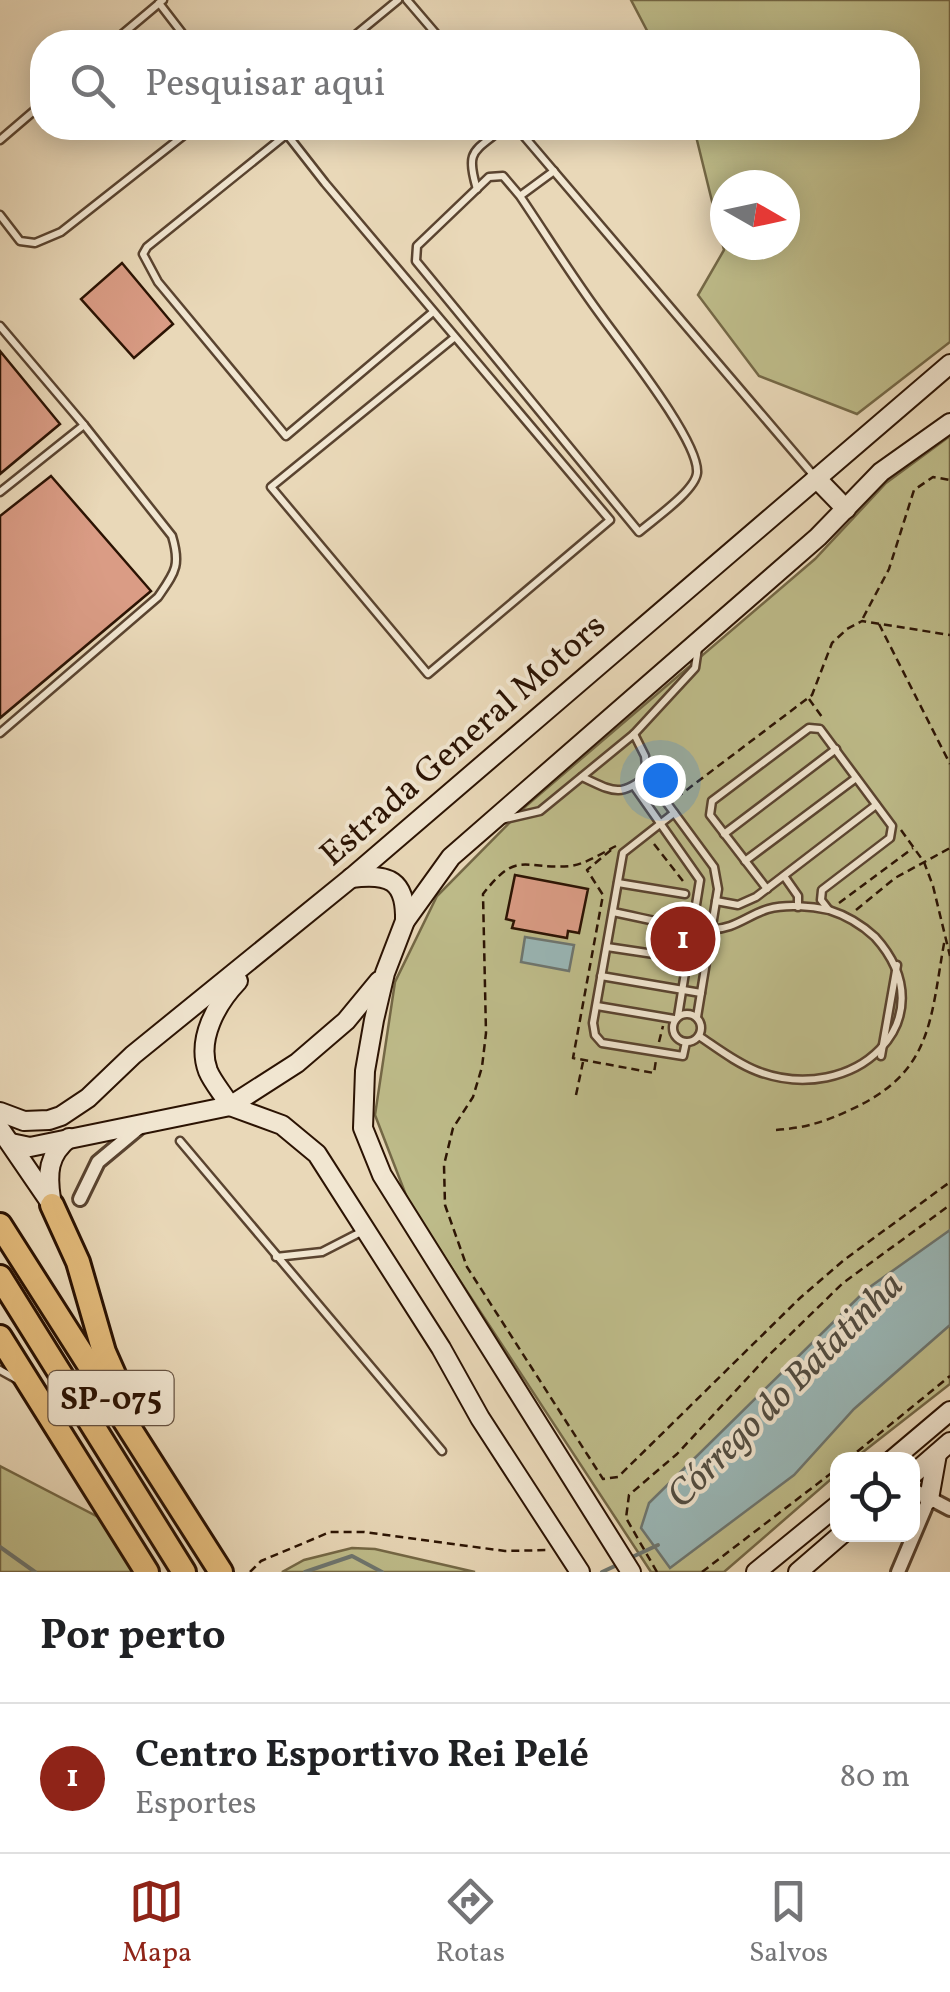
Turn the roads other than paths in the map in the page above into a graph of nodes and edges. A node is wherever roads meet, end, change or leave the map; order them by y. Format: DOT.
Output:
graph roads {
  1 [pos="398,0"];
  2 [pos="406,0"];
  3 [pos="161,2"];
  4 [pos="127,30"];
  5 [pos="181,30"];
  6 [pos="362,30"];
  7 [pos="433,30"];
  8 [pos="30,114"];
  9 [pos="0,140"];
  10 [pos="179,140"];
  11 [pos="274,140"];
  12 [pos="292,140"];
  13 [pos="489,140"];
  14 [pos="528,140"];
  15 [pos="554,171"];
  16 [pos="478,189"];
  17 [pos="520,196"];
  18 [pos="0,215"];
  19 [pos="434,312"];
  20 [pos="0,326"];
  21 [pos="455,338"];
  22 [pos="950,364"];
  23 [pos="950,423"];
  24 [pos="84,424"];
  25 [pos="816,478"];
  26 [pos="0,492"];
  27 [pos="846,509"];
  28 [pos="697,640"];
  29 [pos="0,733"];
  30 [pos="634,734"];
  31 [pos="836,749"];
  32 [pos="647,776"];
  33 [pos="582,778"];
  34 [pos="856,778"];
  35 [pos="634,786"];
  36 [pos="876,805"];
  37 [pos="674,813"];
  38 [pos="494,820"];
  39 [pos="660,824"];
  40 [pos="724,834"];
  41 [pos="745,861"];
  42 [pos="784,876"];
  43 [pos="351,878"];
  44 [pos="618,883"];
  45 [pos="767,889"];
  46 [pos="686,894"];
  47 [pos="716,901"];
  48 [pos="798,906"];
  49 [pos="828,910"];
  50 [pos="613,912"];
  51 [pos="405,921"];
  52 [pos="693,926"];
  53 [pos="712,929"];
  54 [pos="283,933"];
  55 [pos="606,946"];
  56 [pos="674,958"];
  57 [pos="897,962"];
  58 [pos="385,973"];
  59 [pos="602,976"];
  60 [pos="682,989"];
  61 [pos="701,992"];
  62 [pos="596,1006"];
  63 [pos="697,1017"];
  64 [pos="676,1018"];
  65 [pos="698,1036"];
  66 [pos="686,1042"];
  67 [pos="880,1057"];
  68 [pos="230,1106"];
  69 [pos="0,1112"];
  70 [pos="140,1127"];
  71 [pos="5,1136"];
  72 [pos="71,1136"];
  73 [pos="180,1141"];
  74 [pos="80,1199"];
  75 [pos="52,1205"];
  76 [pos="0,1225"];
  77 [pos="366,1228"];
  78 [pos="276,1257"];
  79 [pos="0,1277"];
  80 [pos="0,1337"];
  81 [pos="0,1370"];
  82 [pos="31,1386"];
  83 [pos="950,1411"];
  84 [pos="944,1448"];
  85 [pos="442,1451"];
  86 [pos="901,1452"];
  87 [pos="920,1468"];
  88 [pos="920,1494"];
  89 [pos="175,1496"];
  90 [pos="930,1500"];
  91 [pos="950,1509"];
  92 [pos="830,1512"];
  93 [pos="833,1542"];
  94 [pos="147,1572"];
  95 [pos="184,1572"];
  96 [pos="221,1572"];
  97 [pos="580,1572"];
  98 [pos="631,1572"];
  99 [pos="756,1572"];
  100 [pos="798,1572"];
  101 [pos="898,1572"];
  1 -- 6 [label="lane"];
  2 -- 7 [label="lane"];
  3 -- 4 [label="lane"];
  3 -- 5 [label="lane"];
  8 -- 9 [label="lane"];
  10 -- 18 [label="lane"];
  11 -- 19 [label="lane"];
  12 -- 19 [label="lane"];
  13 -- 16 [label="lane"];
  14 -- 15 [label="lane"];
  15 -- 17 [label="lane"];
  15 -- 25 [label="lane"];
  16 -- 17 [label="lane"];
  16 -- 17 [label="lane"];
  19 -- 21 [label="lane"];
  20 -- 24 [label="lane"];
  21 -- 21 [label="lane"];
  22 -- 25 [label="main road, Estrada General Motors"];
  23 -- 27 [label="main road"];
  24 -- 26 [label="lane"];
  24 -- 29 [label="lane"];
  25 -- 27 [label="main road"];
  25 -- 43 [label="main road, Estrada General Motors"];
  27 -- 28 [label="main road"];
  28 -- 30 [label="lane"];
  28 -- 38 [label="main road"];
  30 -- 32 [label="lane"];
  30 -- 33 [label="lane"];
  31 -- 34 [label="lane"];
  31 -- 40 [label="lane"];
  31 -- 40 [label="lane"];
  32 -- 35 [label="lane"];
  32 -- 37 [label="lane"];
  33 -- 35 [label="lane"];
  33 -- 38 [label="lane"];
  34 -- 36 [label="lane"];
  34 -- 41 [label="lane"];
  35 -- 39 [label="lane"];
  36 -- 42 [label="lane"];
  36 -- 49 [label="lane"];
  37 -- 39 [label="lane"];
  37 -- 47 [label="lane"];
  38 -- 51 [label="main road"];
  39 -- 44 [label="lane"];
  39 -- 52 [label="lane"];
  40 -- 41 [label="lane"];
  41 -- 45 [label="lane"];
  42 -- 45 [label="lane"];
  42 -- 48 [label="lane"];
  43 -- 51 [label="main road"];
  43 -- 54 [label="main road, Estrada General Motors"];
  44 -- 46 [label="lane"];
  44 -- 50 [label="lane"];
  45 -- 47 [label="lane"];
  47 -- 53 [label="lane"];
  48 -- 49 [label="lane"];
  48 -- 53 [label="lane"];
  49 -- 57 [label="lane"];
  50 -- 52 [label="lane"];
  50 -- 55 [label="lane"];
  51 -- 58 [label="main road"];
  52 -- 53 [label="lane"];
  52 -- 60 [label="lane"];
  53 -- 61 [label="lane"];
  54 -- 68 [label="main road"];
  54 -- 69 [label="main road, Estrada General Motors"];
  55 -- 56 [label="lane"];
  55 -- 59 [label="lane"];
  57 -- 67 [label="lane"];
  57 -- 67 [label="lane"];
  58 -- 68 [label="main road"];
  58 -- 98 [label="main road"];
  59 -- 60 [label="lane"];
  59 -- 62 [label="lane"];
  60 -- 61 [label="lane"];
  60 -- 64 [label="lane"];
  61 -- 63 [label="lane"];
  62 -- 64 [label="lane"];
  62 -- 66 [label="lane"];
  63 -- 64 [label="lane"];
  63 -- 65 [label="lane"];
  64 -- 66 [label="lane"];
  65 -- 66 [label="lane"];
  65 -- 67 [label="lane"];
  68 -- 70 [label="main road"];
  68 -- 77 [label="main road"];
  70 -- 72 [label="main road"];
  70 -- 74 [label="street"];
  71 -- 72 [label="main road"];
  71 -- 75 [label="main road"];
  72 -- 75 [label="main road"];
  73 -- 78 [label="lane"];
  75 -- 89 [label="highway"];
  76 -- 89 [label="highway, SP-075"];
  77 -- 78 [label="lane"];
  77 -- 97 [label="main road"];
  78 -- 85 [label="lane"];
  79 -- 95 [label="highway, SP-075"];
  80 -- 82 [label="highway"];
  81 -- 82 [label="lane"];
  82 -- 94 [label="highway"];
  83 -- 86 [label="main road"];
  84 -- 87 [label="main road"];
  84 -- 90 [label="main road"];
  88 -- 90 [label="street"];
  89 -- 96 [label="highway, SP-075"];
  90 -- 91 [label="street"];
  90 -- 101 [label="street"];
  92 -- 99 [label="main road"];
  93 -- 100 [label="main road"];
}
